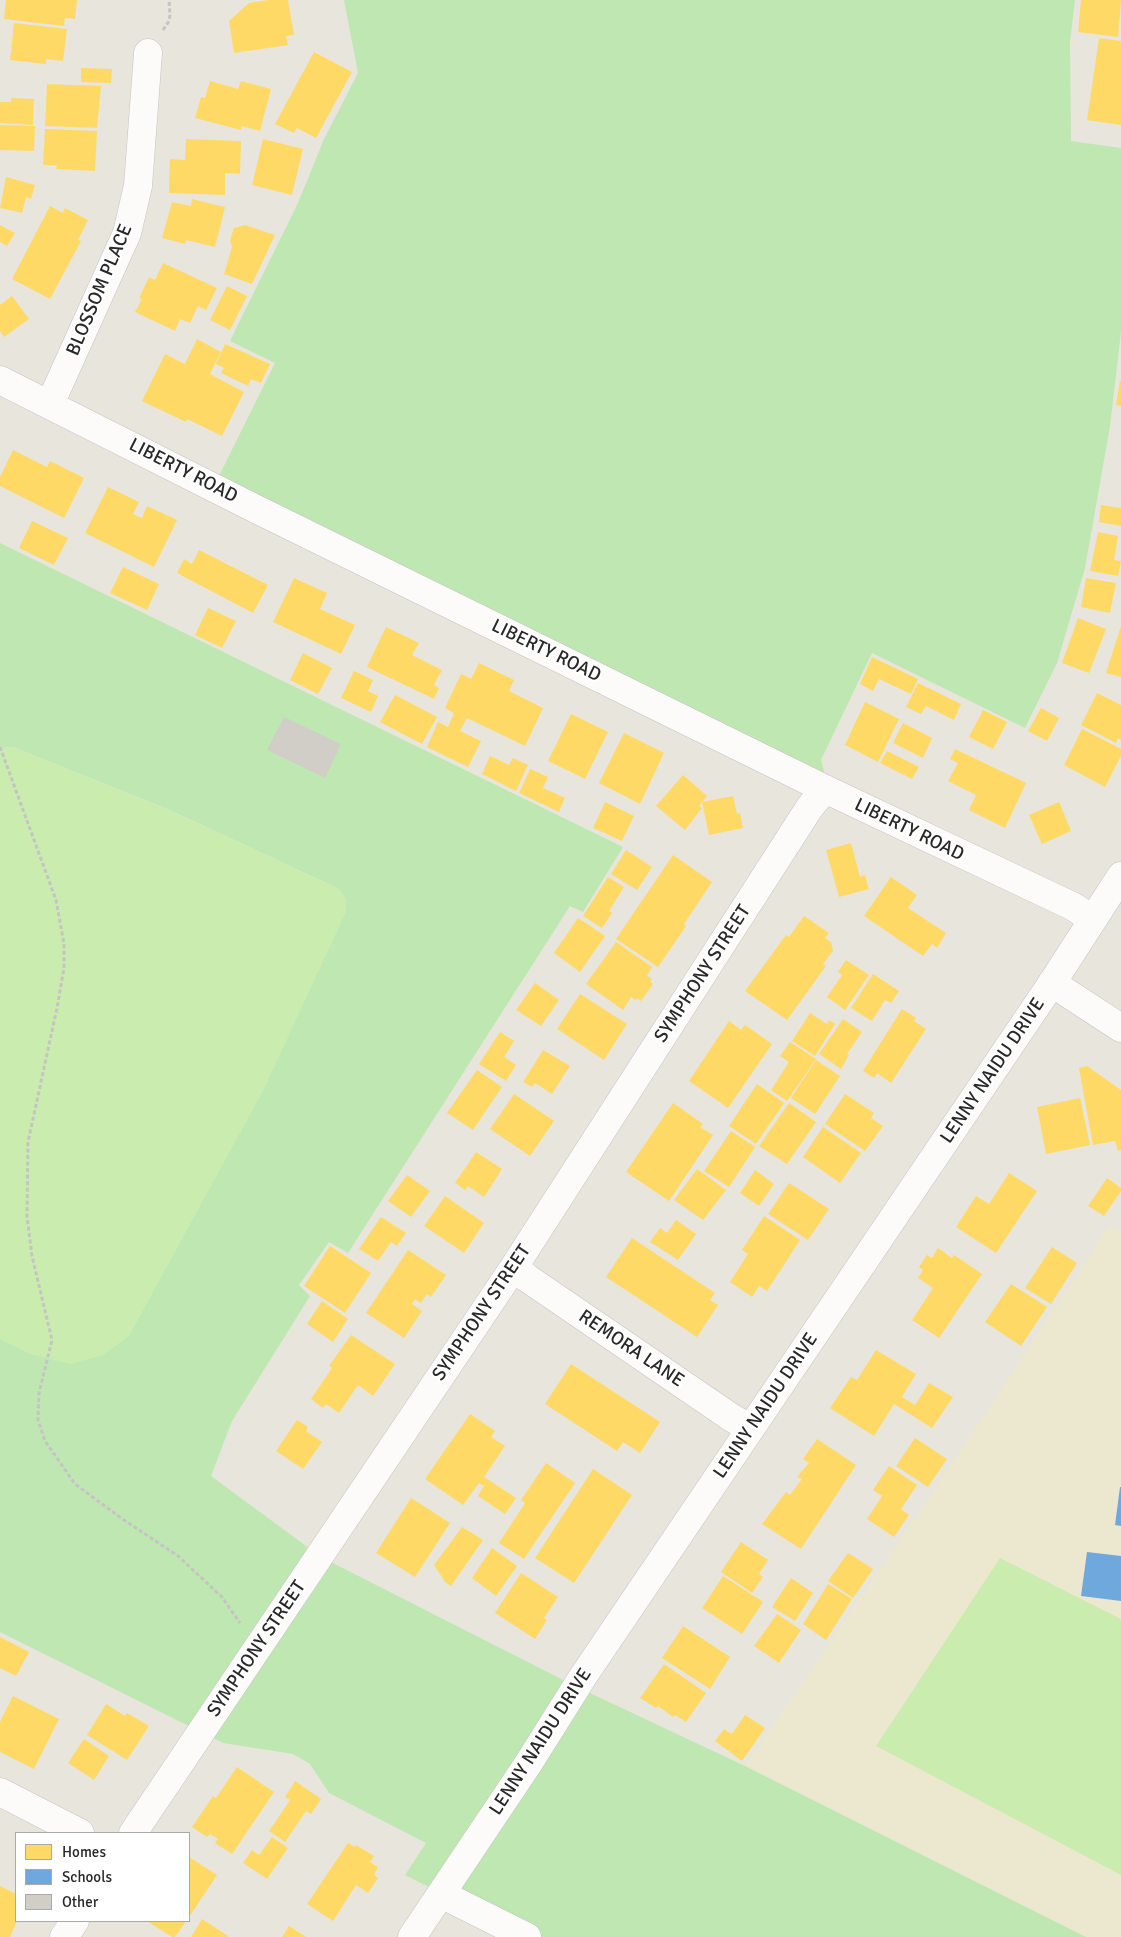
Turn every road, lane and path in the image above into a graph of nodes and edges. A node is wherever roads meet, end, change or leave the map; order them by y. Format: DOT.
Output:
graph roads {
  1 [pos="148,53"];
  2 [pos="0,380"];
  3 [pos="50,404"];
  4 [pos="0,747"];
  5 [pos="825,789"];
  6 [pos="1121,876"];
  7 [pos="1093,919"];
  8 [pos="1052,983"];
  9 [pos="1121,1028"];
  10 [pos="514,1267"];
  11 [pos="750,1428"];
  12 [pos="258,1648"];
  13 [pos="0,1792"];
  14 [pos="78,1832"];
  15 [pos="134,1832"];
  16 [pos="441,1894"];
  17 [pos="74,1922"];
  18 [pos="64,1937"];
  19 [pos="412,1937"];
  20 [pos="527,1937"];
  1 -- 3 [label="street, BLOSSOM PLACE"];
  2 -- 3 [label="street, LIBERTY ROAD"];
  3 -- 5 [label="street, LIBERTY ROAD"];
  4 -- 12 [label="path"];
  5 -- 7 [label="street, LIBERTY ROAD"];
  5 -- 10 [label="street, SYMPHONY STREET"];
  6 -- 7 [label="street, LENNY NAIDU DRIVE"];
  7 -- 8 [label="street, LENNY NAIDU DRIVE"];
  8 -- 9 [label="street"];
  8 -- 11 [label="street, LENNY NAIDU DRIVE"];
  10 -- 11 [label="street, REMORA LANE"];
  10 -- 12 [label="street, SYMPHONY STREET"];
  11 -- 16 [label="street, LENNY NAIDU DRIVE"];
  12 -- 15 [label="street, SYMPHONY STREET"];
  13 -- 14 [label="street"];
  16 -- 19 [label="street, LENNY NAIDU DRIVE"];
  16 -- 20 [label="street"];
  17 -- 18 [label="street"];
}
